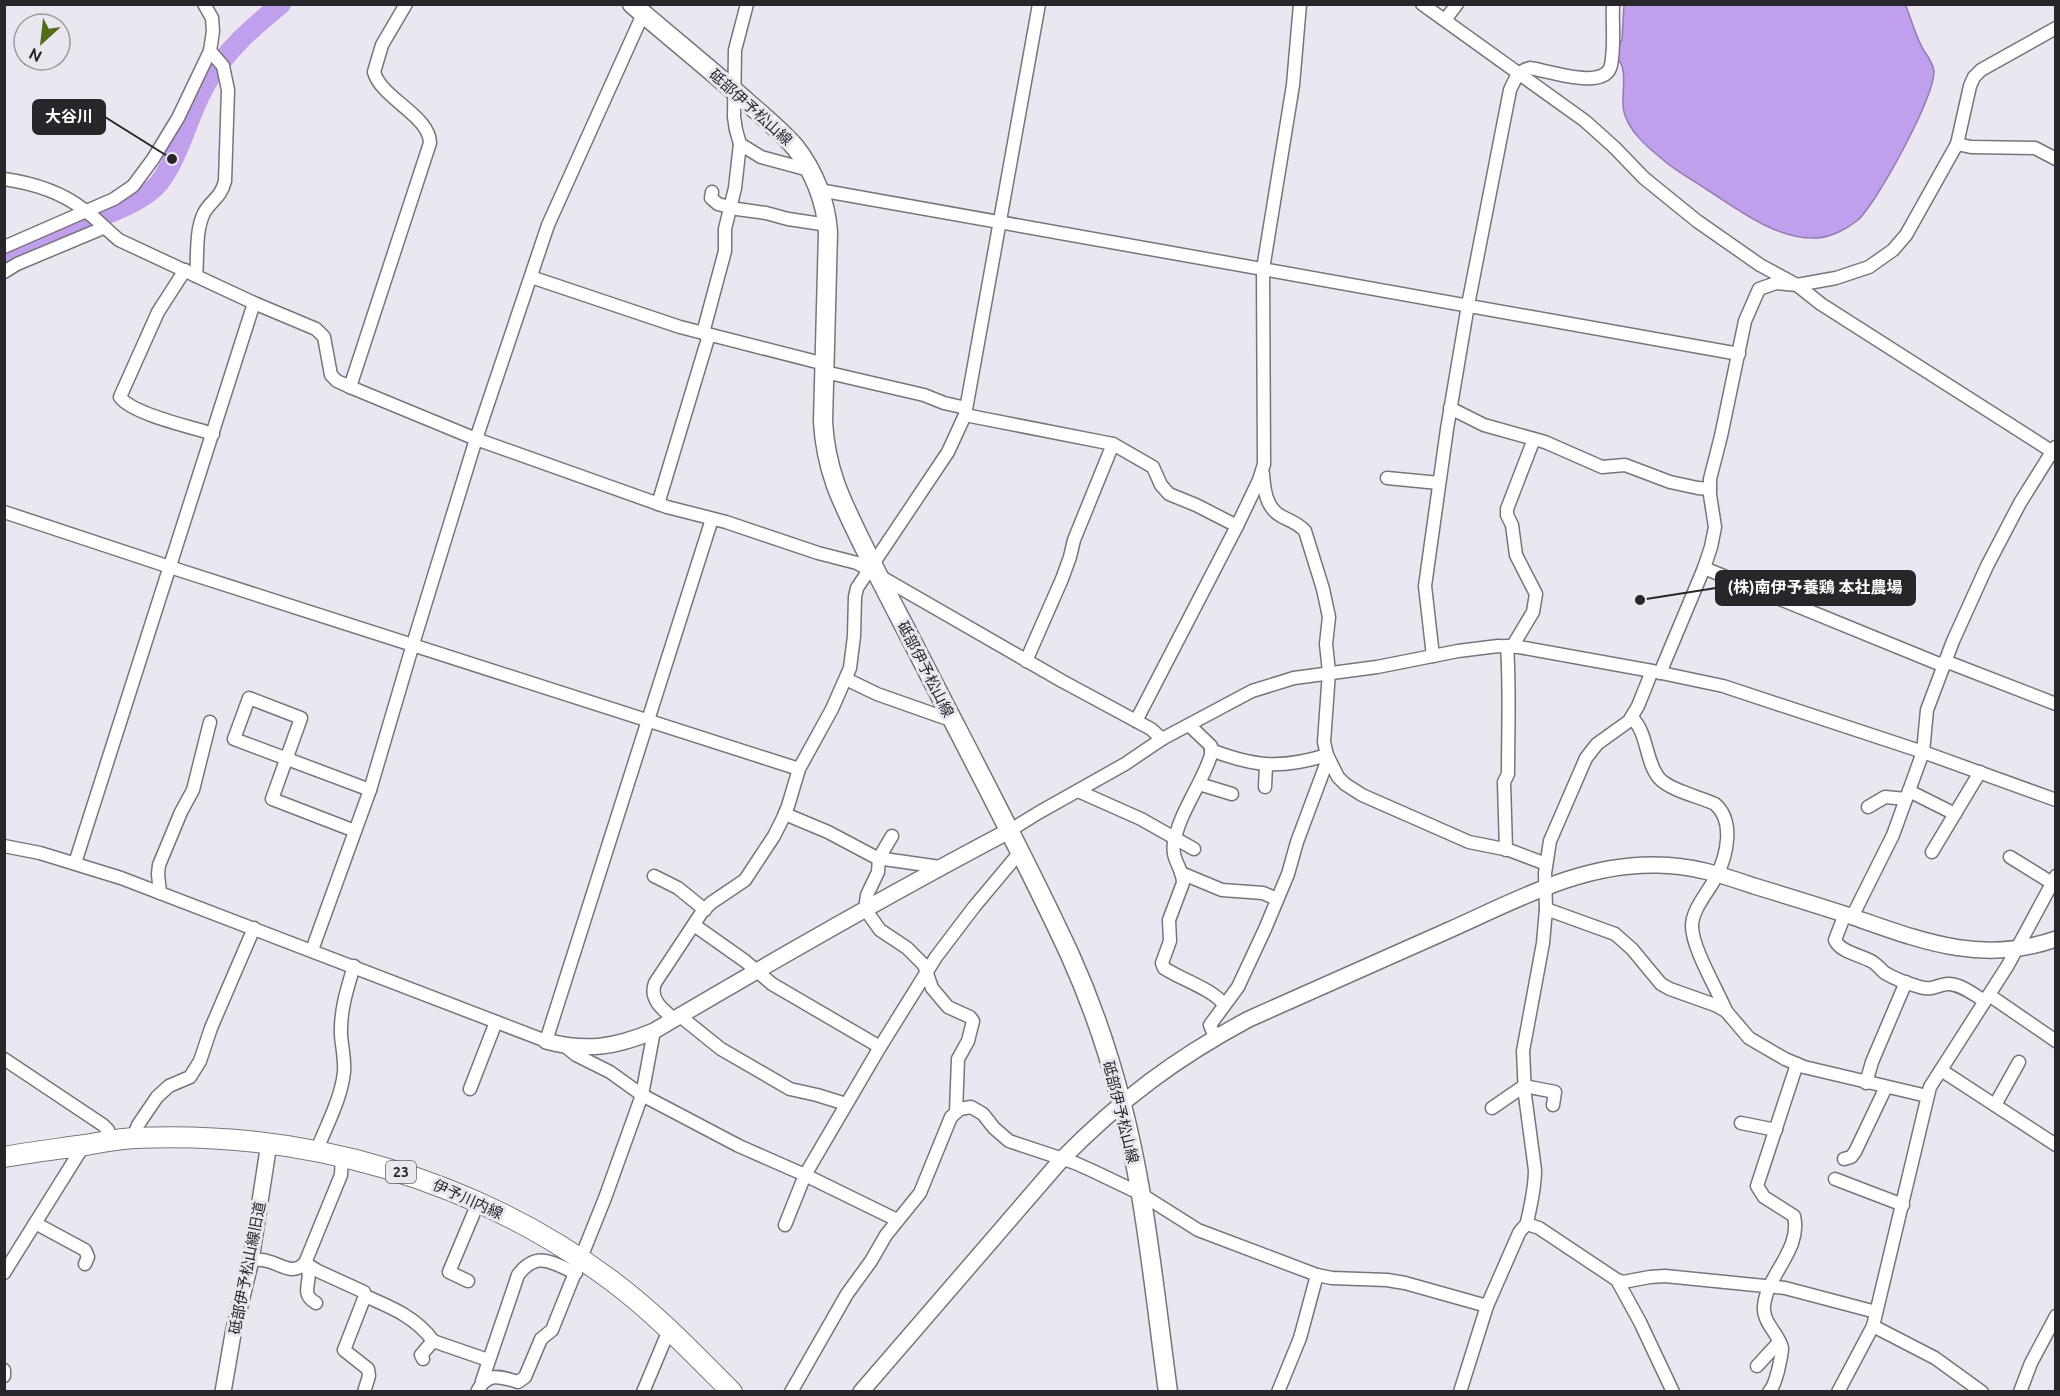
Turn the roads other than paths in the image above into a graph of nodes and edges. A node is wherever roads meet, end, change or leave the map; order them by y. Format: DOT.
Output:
graph roads {
  1 [pos="204,4"];
  2 [pos="405,4"];
  3 [pos="747,4"];
  4 [pos="1039,4"];
  5 [pos="1300,4"];
  6 [pos="1422,4"];
  7 [pos="1457,4"];
  8 [pos="1613,4"];
  9 [pos="637,9"];
  10 [pos="1445,21"];
  11 [pos="2055,28"];
  12 [pos="216,58"];
  13 [pos="1518,75"];
  14 [pos="735,91"];
  15 [pos="740,144"];
  16 [pos="1957,144"];
  17 [pos="2055,159"];
  18 [pos="809,170"];
  19 [pos="4,179"];
  20 [pos="819,190"];
  21 [pos="712,192"];
  22 [pos="731,206"];
  23 [pos="86,210"];
  24 [pos="1000,221"];
  25 [pos="828,225"];
  26 [pos="103,228"];
  27 [pos="4,247"];
  28 [pos="1263,269"];
  29 [pos="4,272"];
  30 [pos="191,273"];
  31 [pos="531,278"];
  32 [pos="1797,285"];
  33 [pos="254,303"];
  34 [pos="1468,305"];
  35 [pos="706,334"];
  36 [pos="1739,354"];
  37 [pos="825,368"];
  38 [pos="350,387"];
  39 [pos="1450,408"];
  40 [pos="965,412"];
  41 [pos="213,434"];
  42 [pos="476,438"];
  43 [pos="1533,439"];
  44 [pos="1113,444"];
  45 [pos="2054,450"];
  46 [pos="1262,471"];
  47 [pos="1387,478"];
  48 [pos="1439,483"];
  49 [pos="1710,489"];
  50 [pos="658,504"];
  51 [pos="4,512"];
  52 [pos="712,519"];
  53 [pos="1237,526"];
  54 [pos="171,568"];
  55 [pos="1704,568"];
  56 [pos="873,571"];
  57 [pos="412,644"];
  58 [pos="1509,647"];
  59 [pos="1433,656"];
  60 [pos="1026,661"];
  61 [pos="1945,664"];
  62 [pos="1329,672"];
  63 [pos="1656,672"];
  64 [pos="846,679"];
  65 [pos="2055,704"];
  66 [pos="950,716"];
  67 [pos="1632,718"];
  68 [pos="1136,721"];
  69 [pos="210,722"];
  70 [pos="649,722"];
  71 [pos="1189,725"];
  72 [pos="1162,739"];
  73 [pos="1211,750"];
  74 [pos="1923,752"];
  75 [pos="1328,757"];
  76 [pos="287,759"];
  77 [pos="1266,765"];
  78 [pos="799,769"];
  79 [pos="1980,772"];
  80 [pos="1199,784"];
  81 [pos="1265,787"];
  82 [pos="370,790"];
  83 [pos="1077,791"];
  84 [pos="1232,794"];
  85 [pos="1908,795"];
  86 [pos="2055,800"];
  87 [pos="1868,807"];
  88 [pos="785,814"];
  89 [pos="1955,814"];
  90 [pos="355,831"];
  91 [pos="1010,831"];
  92 [pos="892,836"];
  93 [pos="1175,837"];
  94 [pos="4,846"];
  95 [pos="1194,849"];
  96 [pos="1506,850"];
  97 [pos="1020,852"];
  98 [pos="1932,852"];
  99 [pos="2010,857"];
  100 [pos="879,858"];
  101 [pos="75,863"];
  102 [pos="1546,864"];
  103 [pos="939,867"];
  104 [pos="1181,873"];
  105 [pos="1718,874"];
  106 [pos="654,876"];
  107 [pos="2054,880"];
  108 [pos="1545,887"];
  109 [pos="160,893"];
  110 [pos="1277,899"];
  111 [pos="705,909"];
  112 [pos="865,909"];
  113 [pos="1546,909"];
  114 [pos="1849,915"];
  115 [pos="694,925"];
  116 [pos="254,928"];
  117 [pos="2055,939"];
  118 [pos="2017,949"];
  119 [pos="312,950"];
  120 [pos="354,966"];
  121 [pos="757,971"];
  122 [pos="928,971"];
  123 [pos="1906,982"];
  124 [pos="1987,998"];
  125 [pos="1224,1005"];
  126 [pos="1726,1011"];
  127 [pos="677,1018"];
  128 [pos="496,1022"];
  129 [pos="654,1031"];
  130 [pos="1215,1037"];
  131 [pos="546,1041"];
  132 [pos="2055,1041"];
  133 [pos="565,1046"];
  134 [pos="880,1047"];
  135 [pos="4,1059"];
  136 [pos="2019,1062"];
  137 [pos="1797,1064"];
  138 [pos="1941,1070"];
  139 [pos="1866,1083"];
  140 [pos="1524,1086"];
  141 [pos="1886,1088"];
  142 [pos="470,1089"];
  143 [pos="642,1095"];
  144 [pos="1927,1096"];
  145 [pos="846,1104"];
  146 [pos="1121,1104"];
  147 [pos="1553,1105"];
  148 [pos="1995,1105"];
  149 [pos="1492,1108"];
  150 [pos="956,1112"];
  151 [pos="1741,1123"];
  152 [pos="1776,1130"];
  153 [pos="133,1138"];
  154 [pos="111,1141"];
  155 [pos="269,1143"];
  156 [pos="2055,1144"];
  157 [pos="84,1145"];
  158 [pos="316,1152"];
  159 [pos="4,1156"];
  160 [pos="342,1156"];
  161 [pos="1062,1159"];
  162 [pos="1844,1159"];
  163 [pos="805,1175"];
  164 [pos="1835,1179"];
  165 [pos="1141,1194"];
  166 [pos="478,1203"];
  167 [pos="1903,1205"];
  168 [pos="897,1220"];
  169 [pos="35,1223"];
  170 [pos="1527,1224"];
  171 [pos="785,1225"];
  172 [pos="9,1255"];
  173 [pos="251,1260"];
  174 [pos="305,1263"];
  175 [pos="85,1264"];
  176 [pos="579,1267"];
  177 [pos="4,1273"];
  178 [pos="1317,1275"];
  179 [pos="1617,1280"];
  180 [pos="468,1281"];
  181 [pos="1770,1286"];
  182 [pos="365,1296"];
  183 [pos="316,1303"];
  184 [pos="1487,1306"];
  185 [pos="1876,1312"];
  186 [pos="2055,1316"];
  187 [pos="1873,1326"];
  188 [pos="669,1329"];
  189 [pos="434,1341"];
  190 [pos="1779,1342"];
  191 [pos="423,1359"];
  192 [pos="488,1360"];
  193 [pos="1757,1366"];
  194 [pos="4,1370"];
  195 [pos="4,1376"];
  196 [pos="479,1386"];
  197 [pos="367,1390"];
  198 [pos="223,1392"];
  199 [pos="643,1392"];
  200 [pos="732,1392"];
  201 [pos="791,1392"];
  202 [pos="861,1392"];
  203 [pos="1168,1392"];
  204 [pos="1278,1392"];
  205 [pos="1460,1392"];
  206 [pos="1673,1392"];
  207 [pos="1769,1392"];
  208 [pos="1838,1392"];
  209 [pos="1982,1392"];
  210 [pos="2019,1392"];
  1 -- 12 [label="street"];
  2 -- 38 [label="street"];
  3 -- 14 [label="street"];
  4 -- 24 [label="street"];
  5 -- 28 [label="street"];
  6 -- 10 [label="street"];
  7 -- 10 [label="street"];
  8 -- 13 [label="street"];
  9 -- 14 [label="main road, 砥部伊予松山線"];
  9 -- 31 [label="street"];
  10 -- 13 [label="street"];
  11 -- 16 [label="street"];
  12 -- 23 [label="street"];
  12 -- 30 [label="street"];
  13 -- 32 [label="street"];
  13 -- 34 [label="street"];
  14 -- 15 [label="street"];
  14 -- 18 [label="main road, 砥部伊予松山線"];
  15 -- 18 [label="street"];
  15 -- 22 [label="street"];
  16 -- 17 [label="street"];
  16 -- 32 [label="street"];
  18 -- 20 [label="main road, 砥部伊予松山線"];
  19 -- 23 [label="street"];
  20 -- 24 [label="street"];
  20 -- 25 [label="main road, 砥部伊予松山線"];
  21 -- 22 [label="street"];
  22 -- 25 [label="street"];
  22 -- 35 [label="street"];
  23 -- 26 [label="street"];
  23 -- 27 [label="street"];
  24 -- 28 [label="street"];
  24 -- 40 [label="street"];
  25 -- 37 [label="main road, 砥部伊予松山線"];
  26 -- 29 [label="street"];
  26 -- 30 [label="street"];
  28 -- 34 [label="street"];
  28 -- 46 [label="street"];
  30 -- 33 [label="street"];
  30 -- 41 [label="street"];
  31 -- 35 [label="street"];
  31 -- 42 [label="street"];
  32 -- 36 [label="street"];
  32 -- 45 [label="street"];
  33 -- 38 [label="street"];
  33 -- 41 [label="street"];
  34 -- 36 [label="street"];
  34 -- 39 [label="street"];
  35 -- 37 [label="street"];
  35 -- 50 [label="street"];
  36 -- 49 [label="street"];
  37 -- 40 [label="street"];
  37 -- 56 [label="main road, 砥部伊予松山線"];
  38 -- 42 [label="street"];
  39 -- 43 [label="street"];
  39 -- 48 [label="street"];
  40 -- 44 [label="street"];
  40 -- 56 [label="street"];
  41 -- 54 [label="street"];
  42 -- 50 [label="street"];
  42 -- 57 [label="street"];
  43 -- 49 [label="street"];
  43 -- 58 [label="street"];
  44 -- 53 [label="street"];
  44 -- 60 [label="street"];
  45 -- 61 [label="street"];
  46 -- 53 [label="street"];
  46 -- 62 [label="street"];
  47 -- 48 [label="street"];
  48 -- 59 [label="street"];
  49 -- 55 [label="street"];
  50 -- 52 [label="street"];
  51 -- 54 [label="street"];
  52 -- 56 [label="street"];
  52 -- 70 [label="street"];
  53 -- 68 [label="street"];
  54 -- 57 [label="street"];
  54 -- 101 [label="street"];
  55 -- 61 [label="street"];
  55 -- 63 [label="street"];
  56 -- 60 [label="street"];
  56 -- 64 [label="street"];
  56 -- 66 [label="main road, 砥部伊予松山線"];
  57 -- 70 [label="street"];
  57 -- 82 [label="street"];
  58 -- 59 [label="street"];
  58 -- 63 [label="street"];
  58 -- 96 [label="street"];
  59 -- 62 [label="street"];
  60 -- 68 [label="street"];
  61 -- 65 [label="street"];
  61 -- 74 [label="street"];
  62 -- 71 [label="street"];
  62 -- 75 [label="street"];
  63 -- 67 [label="street"];
  63 -- 74 [label="street"];
  64 -- 66 [label="street"];
  64 -- 78 [label="street"];
  66 -- 91 [label="main road, 砥部伊予松山線"];
  67 -- 102 [label="street"];
  67 -- 105 [label="street"];
  68 -- 72 [label="street"];
  69 -- 109 [label="street"];
  70 -- 78 [label="street"];
  70 -- 131 [label="street"];
  71 -- 72 [label="street"];
  71 -- 73 [label="street"];
  72 -- 83 [label="street"];
  73 -- 77 [label="street"];
  73 -- 80 [label="street"];
  74 -- 79 [label="street"];
  74 -- 85 [label="street"];
  75 -- 77 [label="street"];
  75 -- 96 [label="street"];
  75 -- 110 [label="street"];
  76 -- 76 [label="street"];
  76 -- 82 [label="street"];
  76 -- 90 [label="street"];
  77 -- 81 [label="street"];
  78 -- 88 [label="street"];
  79 -- 86 [label="street"];
  79 -- 89 [label="street"];
  80 -- 84 [label="street"];
  80 -- 93 [label="street"];
  82 -- 90 [label="street"];
  83 -- 91 [label="street"];
  83 -- 93 [label="street"];
  85 -- 87 [label="street"];
  85 -- 89 [label="street"];
  85 -- 114 [label="street"];
  88 -- 100 [label="street"];
  88 -- 111 [label="street"];
  89 -- 98 [label="street"];
  90 -- 119 [label="street"];
  91 -- 97 [label="main road, 砥部伊予松山線"];
  91 -- 103 [label="street"];
  92 -- 100 [label="street"];
  93 -- 95 [label="street"];
  93 -- 104 [label="street"];
  94 -- 101 [label="street"];
  96 -- 102 [label="street"];
  97 -- 122 [label="street"];
  97 -- 146 [label="main road, 砥部伊予松山線"];
  99 -- 107 [label="street"];
  100 -- 103 [label="street"];
  100 -- 112 [label="street"];
  101 -- 109 [label="street"];
  102 -- 108 [label="street"];
  103 -- 112 [label="street"];
  104 -- 110 [label="street"];
  104 -- 125 [label="street"];
  105 -- 108 [label="street"];
  105 -- 114 [label="street"];
  105 -- 126 [label="street"];
  106 -- 111 [label="street"];
  107 -- 118 [label="street"];
  108 -- 113 [label="street"];
  108 -- 130 [label="street"];
  109 -- 116 [label="street"];
  110 -- 125 [label="street"];
  111 -- 115 [label="street"];
  112 -- 121 [label="street"];
  112 -- 122 [label="street"];
  113 -- 126 [label="street"];
  113 -- 140 [label="street"];
  114 -- 118 [label="street"];
  114 -- 123 [label="street"];
  115 -- 121 [label="street"];
  115 -- 127 [label="street"];
  116 -- 119 [label="street"];
  116 -- 153 [label="street"];
  117 -- 118 [label="street"];
  118 -- 124 [label="street"];
  119 -- 120 [label="street"];
  120 -- 128 [label="street"];
  120 -- 158 [label="street"];
  121 -- 127 [label="street"];
  121 -- 134 [label="street"];
  122 -- 134 [label="street"];
  122 -- 150 [label="street"];
  123 -- 124 [label="street"];
  123 -- 139 [label="street"];
  124 -- 132 [label="street"];
  124 -- 138 [label="street"];
  125 -- 130 [label="street"];
  126 -- 137 [label="street"];
  127 -- 129 [label="street"];
  127 -- 145 [label="street"];
  128 -- 131 [label="street"];
  128 -- 142 [label="street"];
  129 -- 133 [label="street"];
  129 -- 143 [label="street"];
  130 -- 146 [label="street"];
  131 -- 133 [label="street"];
  133 -- 143 [label="street"];
  134 -- 145 [label="street"];
  135 -- 154 [label="street"];
  136 -- 148 [label="street"];
  137 -- 139 [label="street"];
  137 -- 152 [label="street"];
  138 -- 144 [label="street"];
  138 -- 148 [label="street"];
  139 -- 141 [label="street"];
  140 -- 147 [label="street"];
  140 -- 149 [label="street"];
  140 -- 170 [label="street"];
  141 -- 144 [label="street"];
  141 -- 162 [label="street"];
  143 -- 163 [label="street"];
  143 -- 176 [label="street"];
  144 -- 167 [label="street"];
  145 -- 163 [label="street"];
  146 -- 161 [label="street"];
  146 -- 165 [label="main road, 砥部伊予松山線"];
  148 -- 156 [label="street"];
  150 -- 161 [label="street"];
  150 -- 168 [label="street"];
  151 -- 152 [label="street"];
  152 -- 181 [label="street"];
  153 -- 154 [label="main road, 伊予川内線 / 23"];
  153 -- 155 [label="main road, 伊予川内線 / 23"];
  154 -- 157 [label="main road, 伊予川内線 / 23"];
  155 -- 158 [label="main road, 伊予川内線 / 23"];
  155 -- 173 [label="street, 砥部伊予松山線旧道"];
  157 -- 159 [label="main road, 伊予川内線 / 23"];
  157 -- 169 [label="street"];
  158 -- 160 [label="main road, 伊予川内線 / 23"];
  160 -- 166 [label="main road, 伊予川内線 / 23"];
  160 -- 174 [label="street"];
  161 -- 165 [label="street"];
  161 -- 202 [label="street"];
  163 -- 168 [label="street"];
  163 -- 171 [label="street"];
  164 -- 167 [label="street"];
  165 -- 178 [label="street"];
  165 -- 203 [label="main road, 砥部伊予松山線"];
  166 -- 176 [label="main road, 伊予川内線 / 23"];
  166 -- 180 [label="street"];
  167 -- 185 [label="street"];
  168 -- 201 [label="street"];
  169 -- 172 [label="street"];
  169 -- 175 [label="street"];
  170 -- 179 [label="street"];
  170 -- 184 [label="street"];
  172 -- 177 [label="street"];
  173 -- 174 [label="street"];
  173 -- 198 [label="street, 砥部伊予松山線旧道"];
  174 -- 182 [label="street"];
  174 -- 183 [label="street"];
  176 -- 188 [label="main road, 伊予川内線 / 23"];
  176 -- 192 [label="street"];
  176 -- 196 [label="street"];
  178 -- 184 [label="street"];
  178 -- 204 [label="street"];
  179 -- 181 [label="street"];
  179 -- 206 [label="street"];
  181 -- 185 [label="street"];
  181 -- 190 [label="street"];
  182 -- 189 [label="street"];
  182 -- 197 [label="street"];
  184 -- 205 [label="street"];
  185 -- 187 [label="street"];
  186 -- 210 [label="street"];
  187 -- 208 [label="street"];
  187 -- 209 [label="street"];
  188 -- 199 [label="street"];
  188 -- 200 [label="main road, 伊予川内線 / 23"];
  189 -- 191 [label="street"];
  189 -- 192 [label="street"];
  190 -- 193 [label="street"];
  190 -- 207 [label="street"];
  192 -- 196 [label="street"];
  194 -- 195 [label="street"];
}
